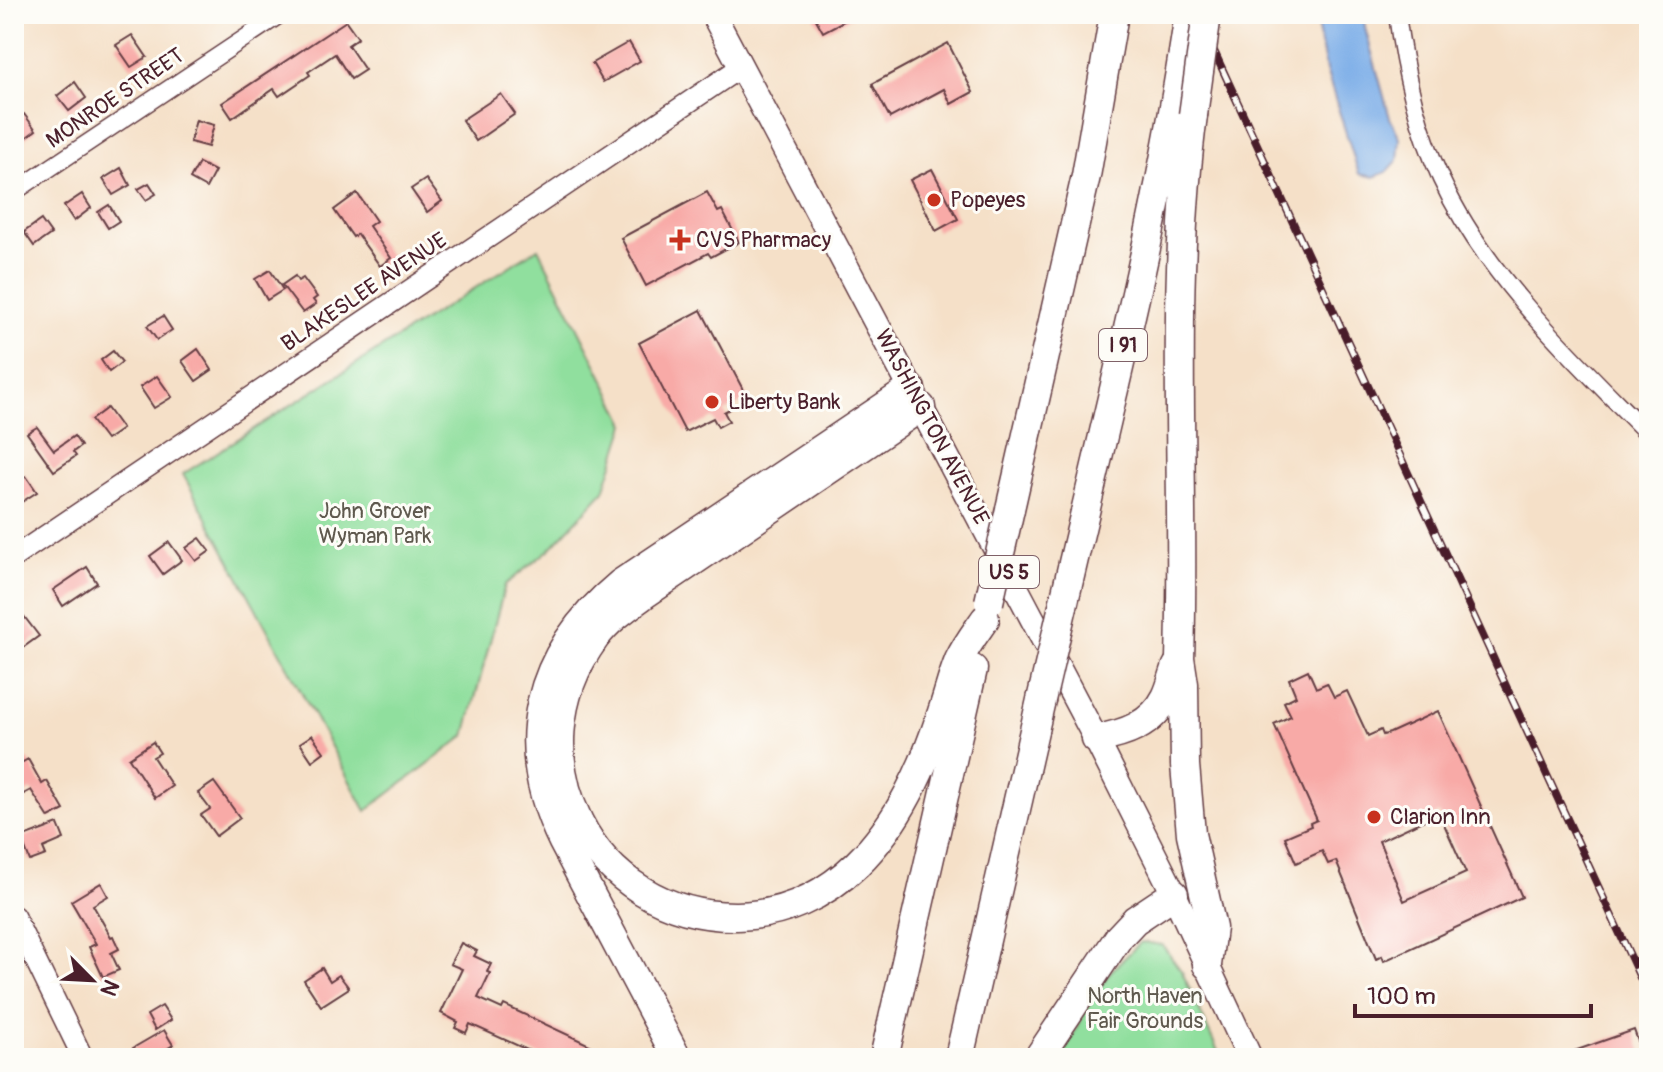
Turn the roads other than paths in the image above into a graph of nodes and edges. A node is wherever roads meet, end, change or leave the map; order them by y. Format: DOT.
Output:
graph roads {
  1 [pos="281,14"];
  2 [pos="713,14"];
  3 [pos="1114,14"];
  4 [pos="1189,14"];
  5 [pos="1207,14"];
  6 [pos="1397,14"];
  7 [pos="741,67"];
  8 [pos="14,192"];
  9 [pos="916,398"];
  10 [pos="1649,435"];
  11 [pos="14,557"];
  12 [pos="987,610"];
  13 [pos="1180,658"];
  14 [pos="1096,739"];
  15 [pos="1174,894"];
  16 [pos="14,916"];
  17 [pos="1207,965"];
  18 [pos="83,1058"];
  19 [pos="677,1058"];
  20 [pos="884,1058"];
  21 [pos="959,1058"];
  22 [pos="1038,1058"];
  23 [pos="1250,1058"];
  1 -- 8 [label="street, MONROE STREET"];
  2 -- 7 [label="main road, WASHINGTON AVENUE / US 5"];
  3 -- 12 [label="highway, bridge"];
  4 -- 21 [label="highway, I 91, bridge"];
  5 -- 13 [label="highway, bridge"];
  6 -- 10 [label="street"];
  7 -- 9 [label="main road, WASHINGTON AVENUE / US 5"];
  7 -- 11 [label="street, BLAKESLEE AVENUE"];
  9 -- 12 [label="highway"];
  9 -- 14 [label="main road, WASHINGTON AVENUE / US 5"];
  9 -- 19 [label="highway"];
  12 -- 20 [label="highway"];
  13 -- 14 [label="highway"];
  13 -- 17 [label="highway"];
  14 -- 15 [label="main road, WASHINGTON AVENUE / US 5"];
  15 -- 17 [label="main road, WASHINGTON AVENUE / US 5"];
  15 -- 22 [label="highway"];
  16 -- 18 [label="street"];
  17 -- 23 [label="main road, WASHINGTON AVENUE / US 5"];
}
